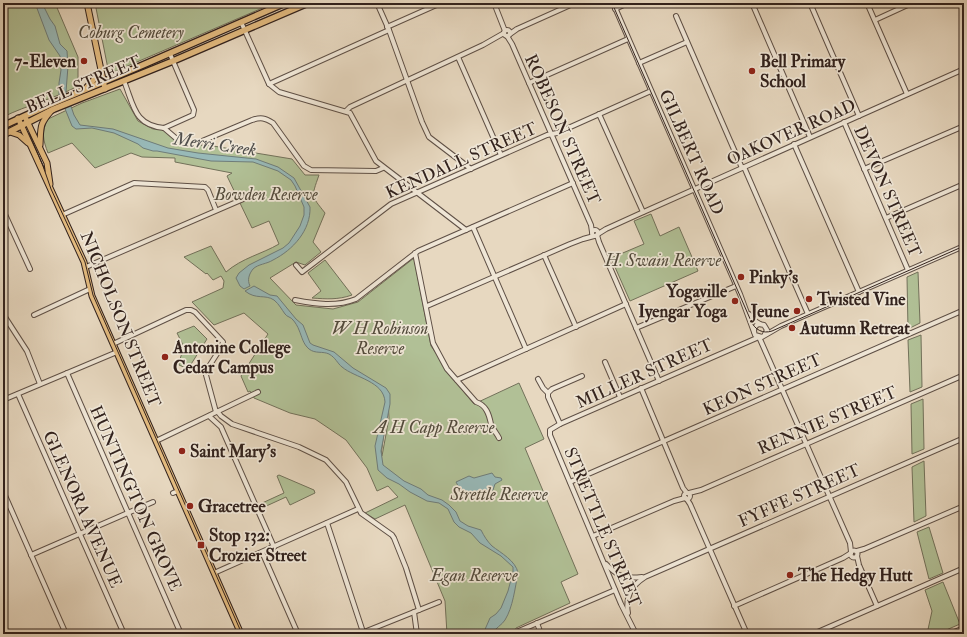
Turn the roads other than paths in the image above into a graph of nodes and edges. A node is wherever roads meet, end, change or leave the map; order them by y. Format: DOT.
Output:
graph roads {
  1 [pos="87,3"];
  2 [pos="285,3"];
  3 [pos="308,3"];
  4 [pos="377,3"];
  5 [pos="441,3"];
  6 [pos="494,3"];
  7 [pos="575,3"];
  8 [pos="613,3"];
  9 [pos="628,3"];
  10 [pos="752,3"];
  11 [pos="810,3"];
  12 [pos="867,3"];
  13 [pos="912,3"];
  14 [pos="615,9"];
  15 [pos="676,16"];
  16 [pos="875,20"];
  17 [pos="241,22"];
  18 [pos="388,29"];
  19 [pos="244,30"];
  20 [pos="507,33"];
  21 [pos="628,39"];
  22 [pos="687,42"];
  23 [pos="170,54"];
  24 [pos="458,57"];
  25 [pos="173,61"];
  26 [pos="639,63"];
  27 [pos="964,68"];
  28 [pos="100,72"];
  29 [pos="407,80"];
  30 [pos="103,82"];
  31 [pos="124,82"];
  32 [pos="529,83"];
  33 [pos="269,84"];
  34 [pos="105,88"];
  35 [pos="85,89"];
  36 [pos="651,91"];
  37 [pos="907,94"];
  38 [pos="53,110"];
  39 [pos="346,111"];
  40 [pos="599,114"];
  41 [pos="24,115"];
  42 [pos="859,116"];
  43 [pos="18,118"];
  44 [pos="28,122"];
  45 [pos="844,122"];
  46 [pos="3,126"];
  47 [pos="22,126"];
  48 [pos="964,126"];
  49 [pos="164,128"];
  50 [pos="10,132"];
  51 [pos="551,134"];
  52 [pos="3,135"];
  53 [pos="810,137"];
  54 [pos="794,144"];
  55 [pos="30,145"];
  56 [pos="40,148"];
  57 [pos="501,155"];
  58 [pos="743,167"];
  59 [pos="383,168"];
  60 [pos="471,168"];
  61 [pos="864,169"];
  62 [pos="573,183"];
  63 [pos="964,184"];
  64 [pos="694,189"];
  65 [pos="51,191"];
  66 [pos="416,192"];
  67 [pos="248,197"];
  68 [pos="3,210"];
  69 [pos="216,210"];
  70 [pos="642,212"];
  71 [pos="62,215"];
  72 [pos="886,218"];
  73 [pos="473,227"];
  74 [pos="466,230"];
  75 [pos="595,233"];
  76 [pos="964,246"];
  77 [pos="415,253"];
  78 [pos="544,255"];
  79 [pos="296,265"];
  80 [pos="86,267"];
  81 [pos="30,269"];
  82 [pos="908,270"];
  83 [pos="494,277"];
  84 [pos="736,286"];
  85 [pos="90,290"];
  86 [pos="859,292"];
  87 [pos="295,300"];
  88 [pos="626,304"];
  89 [pos="427,306"];
  90 [pos="964,310"];
  91 [pos="748,312"];
  92 [pos="3,314"];
  93 [pos="808,314"];
  94 [pos="34,315"];
  95 [pos="763,325"];
  96 [pos="781,326"];
  97 [pos="576,327"];
  98 [pos="636,328"];
  99 [pos="754,332"];
  100 [pos="762,336"];
  101 [pos="749,342"];
  102 [pos="113,344"];
  103 [pos="526,349"];
  104 [pos="117,352"];
  105 [pos="605,362"];
  106 [pos="67,373"];
  107 [pos="964,375"];
  108 [pos="582,376"];
  109 [pos="538,379"];
  110 [pos="457,380"];
  111 [pos="659,381"];
  112 [pos="40,384"];
  113 [pos="641,388"];
  114 [pos="783,389"];
  115 [pos="258,392"];
  116 [pos="548,393"];
  117 [pos="18,394"];
  118 [pos="620,398"];
  119 [pos="3,400"];
  120 [pos="217,412"];
  121 [pos="209,416"];
  122 [pos="560,424"];
  123 [pos="550,430"];
  124 [pos="499,438"];
  125 [pos="964,438"];
  126 [pos="156,441"];
  127 [pos="663,442"];
  128 [pos="806,444"];
  129 [pos="570,482"];
  130 [pos="3,491"];
  131 [pos="178,491"];
  132 [pos="172,493"];
  133 [pos="687,496"];
  134 [pos="829,496"];
  135 [pos="154,502"];
  136 [pos="964,506"];
  137 [pos="358,509"];
  138 [pos="128,513"];
  139 [pos="327,523"];
  140 [pos="80,534"];
  141 [pos="593,536"];
  142 [pos="274,547"];
  143 [pos="710,548"];
  144 [pos="262,552"];
  145 [pos="854,554"];
  146 [pos="31,555"];
  147 [pos="603,562"];
  148 [pos="964,568"];
  149 [pos="214,572"];
  150 [pos="645,577"];
  151 [pos="615,590"];
  152 [pos="439,602"];
  153 [pos="734,606"];
  154 [pos="877,606"];
  155 [pos="419,610"];
  156 [pos="414,612"];
  157 [pos="629,618"];
  158 [pos="537,623"];
  159 [pos="3,626"];
  160 [pos="964,628"];
  161 [pos="361,633"];
  162 [pos="514,633"];
  163 [pos="956,633"];
  164 [pos="7,634"];
  165 [pos="66,634"];
  166 [pos="124,634"];
  167 [pos="181,634"];
  168 [pos="241,634"];
  169 [pos="298,634"];
  170 [pos="416,634"];
  171 [pos="541,634"];
  172 [pos="636,634"];
  173 [pos="747,634"];
  174 [pos="813,634"];
  175 [pos="949,634"];
  1 -- 28 [label="main road"];
  2 -- 17 [label="highway, BELL STREET"];
  3 -- 19 [label="highway, BELL STREET"];
  4 -- 18 [label="street"];
  5 -- 18 [label="street"];
  6 -- 20 [label="street, ROBESON STREET"];
  7 -- 20 [label="street"];
  8 -- 14 [label="street, GILBERT ROAD"];
  9 -- 14 [label="street"];
  10 -- 53 [label="street"];
  11 -- 42 [label="street"];
  12 -- 16 [label="street"];
  13 -- 16 [label="street"];
  14 -- 21 [label="street, GILBERT ROAD"];
  15 -- 22 [label="street"];
  16 -- 37 [label="street"];
  17 -- 19 [label="street"];
  17 -- 23 [label="highway, BELL STREET"];
  18 -- 29 [label="street"];
  18 -- 33 [label="street"];
  19 -- 25 [label="highway, BELL STREET"];
  19 -- 33 [label="street"];
  20 -- 24 [label="street"];
  20 -- 32 [label="street, ROBESON STREET"];
  21 -- 26 [label="street, GILBERT ROAD"];
  21 -- 32 [label="street"];
  22 -- 26 [label="street"];
  22 -- 58 [label="street"];
  23 -- 25 [label="street"];
  23 -- 30 [label="highway, BELL STREET"];
  24 -- 29 [label="street"];
  24 -- 57 [label="street"];
  25 -- 31 [label="highway, BELL STREET"];
  25 -- 49 [label="street"];
  26 -- 36 [label="street, GILBERT ROAD"];
  27 -- 37 [label="street, OAKOVER ROAD"];
  28 -- 30 [label="main road"];
  28 -- 35 [label="main road"];
  29 -- 39 [label="street"];
  29 -- 60 [label="street"];
  30 -- 34 [label="main road"];
  30 -- 35 [label="highway, BELL STREET"];
  31 -- 34 [label="highway, BELL STREET"];
  31 -- 49 [label="street"];
  32 -- 51 [label="street, ROBESON STREET"];
  33 -- 39 [label="street"];
  34 -- 38 [label="highway, BELL STREET"];
  35 -- 41 [label="highway, BELL STREET"];
  36 -- 40 [label="street, KENDALL STREET"];
  36 -- 64 [label="street, GILBERT ROAD"];
  37 -- 42 [label="street, OAKOVER ROAD"];
  38 -- 44 [label="highway, BELL STREET"];
  38 -- 56 [label="main road"];
  39 -- 59 [label="street"];
  40 -- 51 [label="street, KENDALL STREET"];
  40 -- 70 [label="street"];
  41 -- 43 [label="highway, BELL STREET"];
  41 -- 44 [label="main road, NICHOLSON STREET"];
  42 -- 45 [label="street, OAKOVER ROAD"];
  43 -- 46 [label="highway, BELL STREET"];
  43 -- 47 [label="main road, NICHOLSON STREET"];
  44 -- 47 [label="highway, BELL STREET"];
  44 -- 56 [label="main road, NICHOLSON STREET"];
  45 -- 53 [label="street, OAKOVER ROAD"];
  45 -- 61 [label="street, DEVON STREET"];
  47 -- 50 [label="highway, BELL STREET"];
  47 -- 55 [label="main road, NICHOLSON STREET"];
  48 -- 61 [label="street"];
  49 -- 59 [label="street"];
  50 -- 52 [label="highway, BELL STREET"];
  50 -- 55 [label="main road"];
  51 -- 57 [label="street, KENDALL STREET"];
  51 -- 62 [label="street, ROBESON STREET"];
  53 -- 54 [label="street, OAKOVER ROAD"];
  54 -- 58 [label="street, OAKOVER ROAD"];
  54 -- 86 [label="street"];
  55 -- 65 [label="main road, NICHOLSON STREET"];
  56 -- 65 [label="main road, NICHOLSON STREET"];
  57 -- 60 [label="street, KENDALL STREET"];
  58 -- 64 [label="street, OAKOVER ROAD"];
  58 -- 93 [label="street"];
  59 -- 66 [label="street"];
  60 -- 66 [label="street, KENDALL STREET"];
  61 -- 72 [label="street, DEVON STREET"];
  62 -- 73 [label="street"];
  62 -- 75 [label="street, ROBESON STREET"];
  63 -- 72 [label="street"];
  64 -- 70 [label="street, OAKOVER ROAD"];
  64 -- 84 [label="street, GILBERT ROAD"];
  65 -- 71 [label="main road, NICHOLSON STREET"];
  66 -- 74 [label="street"];
  66 -- 79 [label="street, KENDALL STREET"];
  67 -- 69 [label="street"];
  68 -- 81 [label="street"];
  69 -- 71 [label="street"];
  69 -- 80 [label="street"];
  70 -- 75 [label="street, OAKOVER ROAD"];
  71 -- 80 [label="main road, NICHOLSON STREET"];
  72 -- 82 [label="street, DEVON STREET"];
  73 -- 74 [label="street"];
  73 -- 83 [label="street"];
  74 -- 77 [label="street"];
  75 -- 78 [label="street, OAKOVER ROAD"];
  75 -- 88 [label="street, ROBESON STREET"];
  76 -- 82 [label="street, MILLER STREET"];
  77 -- 87 [label="street"];
  77 -- 89 [label="street"];
  78 -- 83 [label="street, OAKOVER ROAD"];
  78 -- 97 [label="street"];
  80 -- 85 [label="main road, NICHOLSON STREET"];
  82 -- 86 [label="street, MILLER STREET"];
  83 -- 89 [label="street, OAKOVER ROAD"];
  83 -- 103 [label="street"];
  84 -- 91 [label="street, GILBERT ROAD"];
  84 -- 98 [label="street"];
  85 -- 94 [label="street"];
  85 -- 102 [label="main road, NICHOLSON STREET"];
  86 -- 93 [label="street, MILLER STREET"];
  88 -- 97 [label="street"];
  88 -- 98 [label="street, ROBESON STREET"];
  89 -- 110 [label="street"];
  90 -- 114 [label="street, KEON STREET"];
  91 -- 95 [label="street, GILBERT ROAD"];
  91 -- 99 [label="street, GILBERT ROAD"];
  92 -- 112 [label="street"];
  93 -- 96 [label="street, MILLER STREET"];
  95 -- 96 [label="street, MILLER STREET"];
  95 -- 99 [label="street"];
  95 -- 100 [label="street"];
  96 -- 100 [label="street, MILLER STREET"];
  97 -- 103 [label="street"];
  98 -- 111 [label="street, ROBESON STREET"];
  99 -- 100 [label="street"];
  99 -- 101 [label="street"];
  100 -- 101 [label="street, MILLER STREET"];
  100 -- 114 [label="street"];
  101 -- 111 [label="street, MILLER STREET"];
  102 -- 104 [label="main road, NICHOLSON STREET"];
  102 -- 120 [label="street"];
  103 -- 110 [label="street"];
  104 -- 106 [label="street"];
  104 -- 126 [label="main road, NICHOLSON STREET"];
  105 -- 118 [label="street"];
  106 -- 112 [label="street"];
  106 -- 138 [label="street, HUNTINGTON GROVE"];
  107 -- 128 [label="street, RENNIE STREET"];
  108 -- 116 [label="street"];
  109 -- 116 [label="street"];
  110 -- 124 [label="street"];
  111 -- 113 [label="street, MILLER STREET"];
  112 -- 117 [label="street"];
  113 -- 118 [label="street, MILLER STREET"];
  113 -- 127 [label="street"];
  114 -- 127 [label="street, KEON STREET"];
  114 -- 128 [label="street"];
  115 -- 120 [label="street"];
  116 -- 122 [label="street"];
  117 -- 119 [label="street"];
  117 -- 140 [label="street, GLENORA AVENUE"];
  118 -- 122 [label="street, MILLER STREET"];
  120 -- 121 [label="street"];
  120 -- 137 [label="street"];
  121 -- 126 [label="street"];
  121 -- 142 [label="street"];
  122 -- 123 [label="street, MILLER STREET"];
  123 -- 129 [label="street, STRETTLE STREET"];
  125 -- 134 [label="street, FYFFE STREET"];
  126 -- 131 [label="main road, NICHOLSON STREET"];
  127 -- 129 [label="street, KEON STREET"];
  127 -- 133 [label="street"];
  128 -- 133 [label="street, RENNIE STREET"];
  128 -- 134 [label="street"];
  129 -- 141 [label="street, STRETTLE STREET"];
  130 -- 146 [label="street"];
  131 -- 132 [label="street"];
  131 -- 149 [label="main road, NICHOLSON STREET"];
  133 -- 141 [label="street, RENNIE STREET"];
  133 -- 143 [label="street"];
  134 -- 143 [label="street, FYFFE STREET"];
  134 -- 145 [label="street"];
  135 -- 138 [label="street"];
  136 -- 145 [label="street"];
  137 -- 139 [label="street"];
  137 -- 155 [label="street"];
  138 -- 140 [label="street"];
  138 -- 167 [label="street, HUNTINGTON GROVE"];
  139 -- 142 [label="street"];
  139 -- 161 [label="street"];
  140 -- 146 [label="street"];
  140 -- 166 [label="street, GLENORA AVENUE"];
  141 -- 147 [label="street, STRETTLE STREET"];
  142 -- 144 [label="street"];
  143 -- 150 [label="street, FYFFE STREET"];
  143 -- 153 [label="street"];
  144 -- 149 [label="street"];
  144 -- 169 [label="street"];
  145 -- 153 [label="street"];
  145 -- 154 [label="street"];
  146 -- 165 [label="street"];
  147 -- 150 [label="street, FYFFE STREET"];
  147 -- 151 [label="street, STRETTLE STREET"];
  148 -- 154 [label="street"];
  149 -- 168 [label="main road, NICHOLSON STREET"];
  150 -- 157 [label="street, FYFFE STREET"];
  151 -- 157 [label="street, STRETTLE STREET"];
  151 -- 158 [label="street"];
  152 -- 155 [label="street"];
  153 -- 173 [label="street"];
  154 -- 174 [label="street"];
  155 -- 156 [label="street"];
  156 -- 161 [label="street"];
  156 -- 170 [label="street"];
  157 -- 172 [label="street, STRETTLE STREET"];
  158 -- 162 [label="street"];
  158 -- 171 [label="street"];
  159 -- 164 [label="street"];
  160 -- 163 [label="street"];
  163 -- 175 [label="street"];
}
